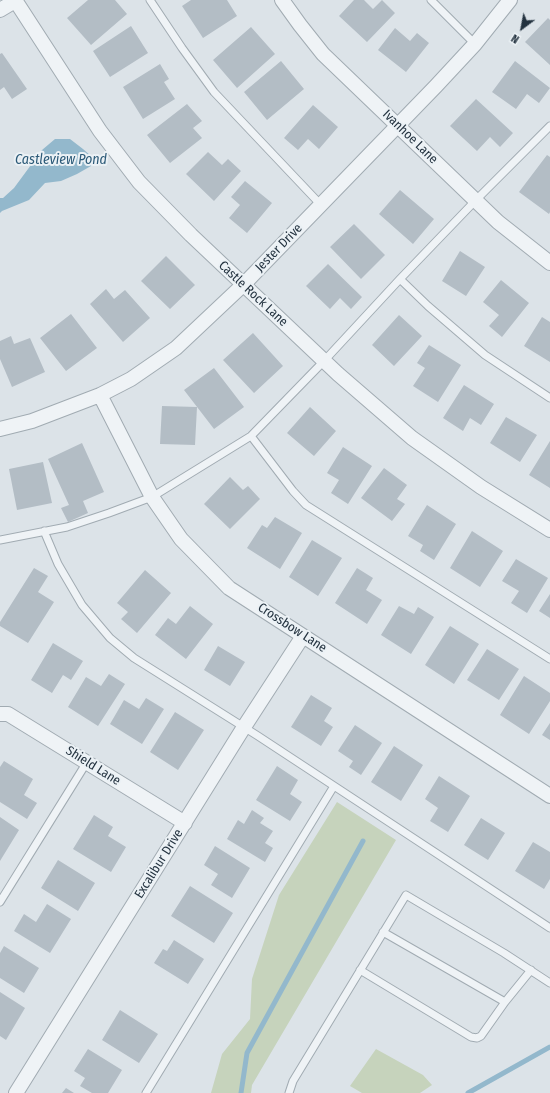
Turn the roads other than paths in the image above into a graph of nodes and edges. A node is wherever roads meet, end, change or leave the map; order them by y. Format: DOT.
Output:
graph roads {
  1 [pos="15,0"];
  2 [pos="150,0"];
  3 [pos="282,0"];
  4 [pos="431,0"];
  5 [pos="510,0"];
  6 [pos="0,10"];
  7 [pos="475,44"];
  8 [pos="398,126"];
  9 [pos="550,126"];
  10 [pos="476,200"];
  11 [pos="321,204"];
  12 [pos="550,262"];
  13 [pos="400,279"];
  14 [pos="244,284"];
  15 [pos="324,361"];
  16 [pos="100,395"];
  17 [pos="550,398"];
  18 [pos="0,429"];
  19 [pos="250,436"];
  20 [pos="152,497"];
  21 [pos="550,530"];
  22 [pos="44,531"];
  23 [pos="0,540"];
  24 [pos="303,636"];
  25 [pos="550,659"];
  26 [pos="0,714"];
  27 [pos="244,727"];
  28 [pos="87,762"];
  29 [pos="334,786"];
  30 [pos="550,796"];
  31 [pos="185,823"];
  32 [pos="0,902"];
  33 [pos="550,928"];
  34 [pos="384,932"];
  35 [pos="360,970"];
  36 [pos="531,970"];
  37 [pos="550,983"];
  38 [pos="505,1002"];
  39 [pos="16,1093"];
  40 [pos="146,1093"];
  41 [pos="289,1093"];
  1 -- 6 [label="street"];
  1 -- 14 [label="street, Castle Rock Lane"];
  2 -- 11 [label="lane"];
  3 -- 8 [label="street, Ivanhoe Lane"];
  4 -- 7 [label="lane"];
  5 -- 7 [label="street, Jester Drive"];
  7 -- 8 [label="street, Jester Drive"];
  8 -- 10 [label="street, Ivanhoe Lane"];
  8 -- 11 [label="street, Jester Drive"];
  9 -- 10 [label="lane"];
  10 -- 12 [label="street, Ivanhoe Lane"];
  10 -- 13 [label="lane"];
  11 -- 14 [label="street, Jester Drive"];
  13 -- 15 [label="lane"];
  13 -- 17 [label="lane"];
  14 -- 15 [label="street, Castle Rock Lane"];
  14 -- 16 [label="street, Jester Drive"];
  15 -- 19 [label="lane"];
  15 -- 21 [label="street, Castle Rock Lane"];
  16 -- 18 [label="street, Jester Drive"];
  16 -- 20 [label="street, Crossbow Lane"];
  19 -- 20 [label="lane"];
  19 -- 25 [label="lane"];
  20 -- 22 [label="lane"];
  20 -- 24 [label="street, Crossbow Lane"];
  22 -- 23 [label="lane"];
  22 -- 27 [label="lane"];
  24 -- 27 [label="street, Excalibur Drive"];
  24 -- 30 [label="street, Crossbow Lane"];
  26 -- 28 [label="street, Shield Lane"];
  27 -- 29 [label="lane"];
  27 -- 31 [label="street, Excalibur Drive"];
  28 -- 31 [label="street, Shield Lane"];
  28 -- 32 [label="lane"];
  29 -- 33 [label="lane"];
  29 -- 40 [label="lane"];
  31 -- 39 [label="street, Excalibur Drive"];
  34 -- 35 [label="lane"];
  34 -- 36 [label="lane"];
  34 -- 38 [label="lane"];
  35 -- 38 [label="lane"];
  35 -- 41 [label="lane"];
  36 -- 37 [label="lane"];
  36 -- 38 [label="lane"];
}
